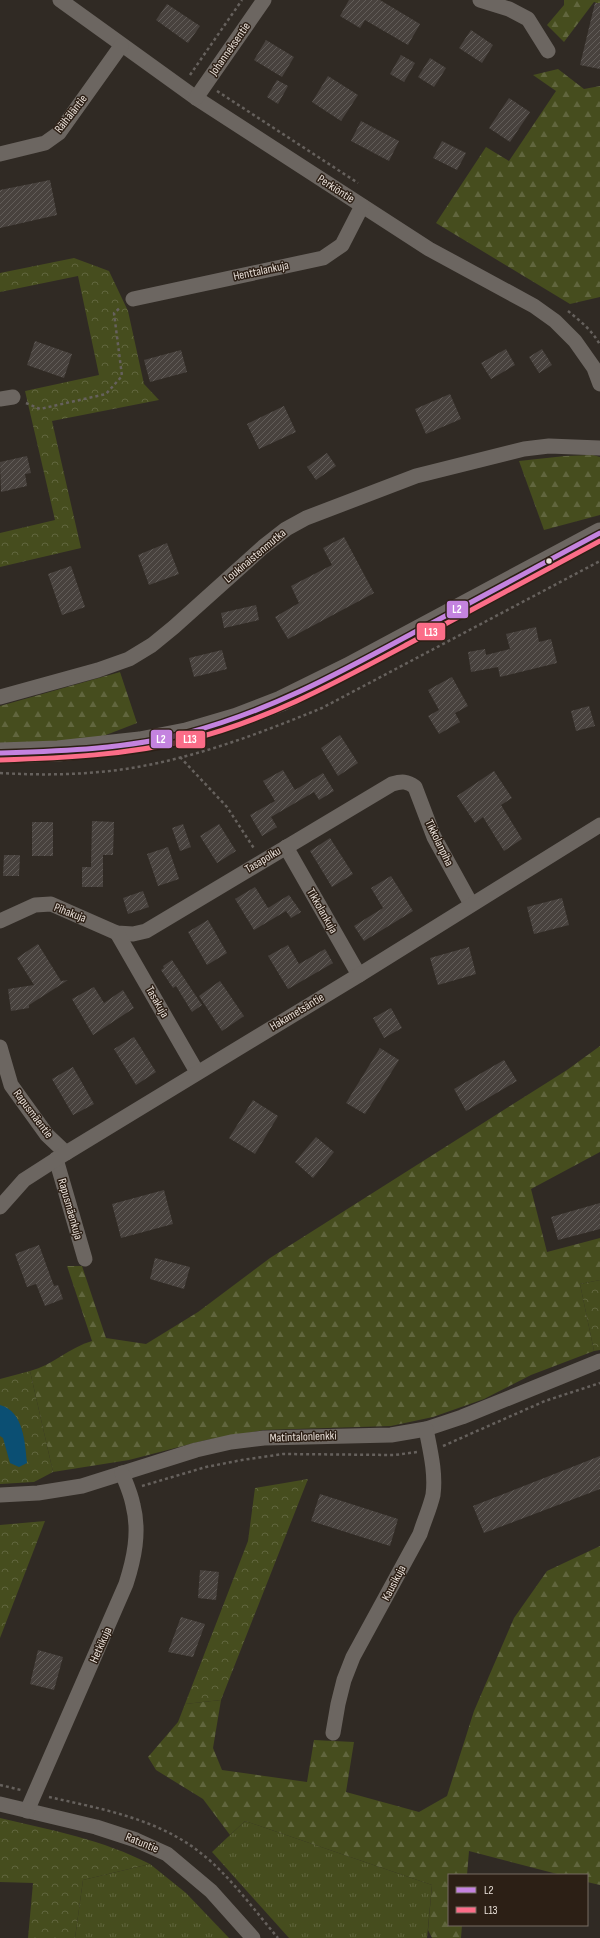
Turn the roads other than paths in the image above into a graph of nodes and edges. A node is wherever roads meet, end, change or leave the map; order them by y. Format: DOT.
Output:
graph roads {
  1 [pos="60,0"];
  2 [pos="264,0"];
  3 [pos="480,0"];
  4 [pos="121,46"];
  5 [pos="548,51"];
  6 [pos="196,98"];
  7 [pos="0,154"];
  8 [pos="362,206"];
  9 [pos="133,299"];
  10 [pos="600,384"];
  11 [pos="600,448"];
  12 [pos="600,533"];
  13 [pos="0,697"];
  14 [pos="1,755"];
  15 [pos="409,782"];
  16 [pos="600,825"];
  17 [pos="286,847"];
  18 [pos="471,904"];
  19 [pos="0,922"];
  20 [pos="117,933"];
  21 [pos="359,975"];
  22 [pos="0,1047"];
  23 [pos="197,1072"];
  24 [pos="6,1086"];
  25 [pos="61,1156"];
  26 [pos="0,1207"];
  27 [pos="85,1259"];
  28 [pos="600,1361"];
  29 [pos="426,1429"];
  30 [pos="122,1473"];
  31 [pos="0,1495"];
  32 [pos="333,1733"];
  33 [pos="0,1804"];
  34 [pos="27,1811"];
  35 [pos="254,1938"];
  1 -- 4 [label="street, Perkiöntie"];
  2 -- 6 [label="street, Johanneksentie"];
  3 -- 5 [label="street"];
  4 -- 6 [label="street, Perkiöntie"];
  4 -- 7 [label="street, Räihäläntie"];
  6 -- 8 [label="street, Perkiöntie"];
  8 -- 9 [label="street, Henttalankuja"];
  8 -- 10 [label="street, Perkiöntie"];
  11 -- 13 [label="street, Loukinaistenmutka"];
  12 -- 14 [label="street"];
  15 -- 17 [label="street, Tasapolku"];
  15 -- 18 [label="street, Tikkolanpiha"];
  16 -- 18 [label="street, Hakametsäntie"];
  17 -- 20 [label="street, Tasapolku"];
  17 -- 21 [label="street, Tikkolankuja"];
  18 -- 21 [label="street, Hakametsäntie"];
  19 -- 20 [label="street, Pihakuja"];
  20 -- 23 [label="street, Tasakuja"];
  21 -- 23 [label="street, Hakametsäntie"];
  22 -- 24 [label="street, Rapusmäentie"];
  23 -- 25 [label="street, Hakametsäntie"];
  24 -- 25 [label="street, Rapusmäentie"];
  25 -- 26 [label="street, Hakametsäntie"];
  25 -- 27 [label="street, Rapusmäenkuja"];
  28 -- 29 [label="street, Matintalonlenkki"];
  29 -- 30 [label="street, Matintalonlenkki"];
  29 -- 32 [label="street, Kausikuja"];
  30 -- 31 [label="street, Matintalonlenkki"];
  30 -- 34 [label="street, Hetkikuja"];
  33 -- 34 [label="street, Ratuntie"];
  34 -- 35 [label="street, Ratuntie"];
}
